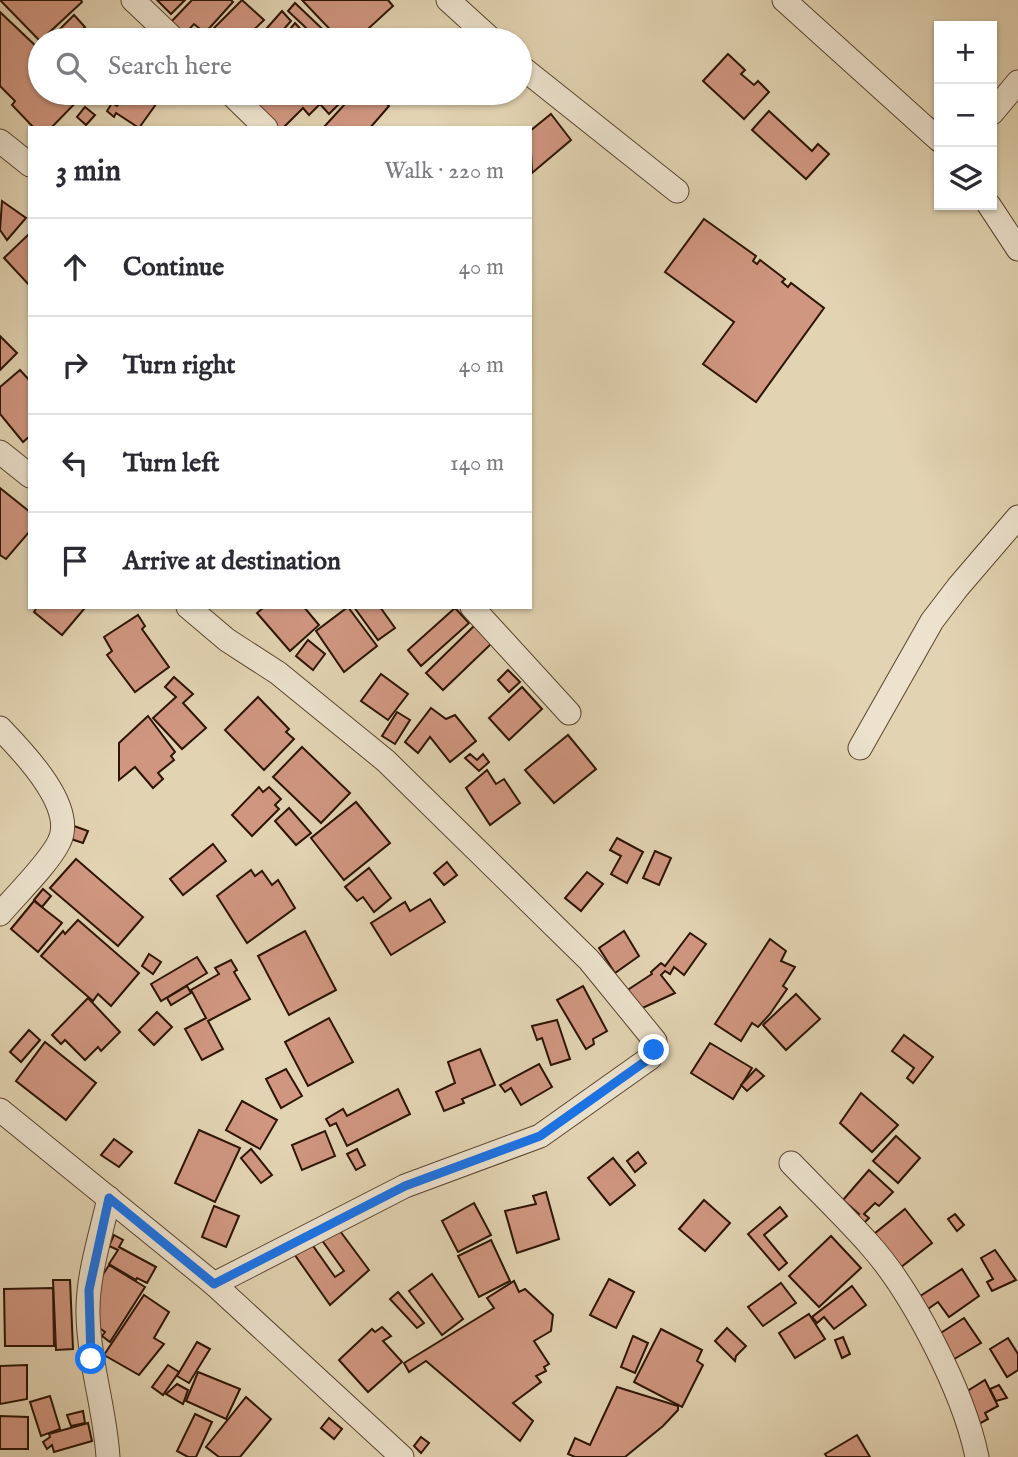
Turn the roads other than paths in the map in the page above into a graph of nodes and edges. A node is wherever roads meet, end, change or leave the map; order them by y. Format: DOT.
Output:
graph roads {
  1 [pos="133,0"];
  2 [pos="448,0"];
  3 [pos="784,0"];
  4 [pos="162,28"];
  5 [pos="479,28"];
  6 [pos="532,76"];
  7 [pos="1018,82"];
  8 [pos="242,105"];
  9 [pos="997,107"];
  10 [pos="264,126"];
  11 [pos="934,135"];
  12 [pos="0,141"];
  13 [pos="28,163"];
  14 [pos="677,191"];
  15 [pos="992,210"];
  16 [pos="1018,249"];
  17 [pos="0,452"];
  18 [pos="28,474"];
  19 [pos="1018,517"];
  20 [pos="190,609"];
  21 [pos="474,609"];
  22 [pos="569,713"];
  23 [pos="0,728"];
  24 [pos="860,748"];
  25 [pos="0,914"];
  26 [pos="0,1110"];
  27 [pos="791,1163"];
  28 [pos="109,1198"];
  29 [pos="214,1284"];
  30 [pos="108,1457"];
  31 [pos="402,1457"];
  32 [pos="977,1457"];
  1 -- 4 [label="street"];
  2 -- 5 [label="street"];
  3 -- 11 [label="street"];
  6 -- 14 [label="street"];
  7 -- 9 [label="street"];
  8 -- 10 [label="street"];
  12 -- 13 [label="street"];
  15 -- 16 [label="street"];
  17 -- 18 [label="street"];
  19 -- 24 [label="street"];
  20 -- 29 [label="street"];
  21 -- 22 [label="street"];
  23 -- 25 [label="street"];
  26 -- 28 [label="street"];
  27 -- 32 [label="street"];
  28 -- 29 [label="street"];
  28 -- 30 [label="street"];
  29 -- 31 [label="street"];
}
